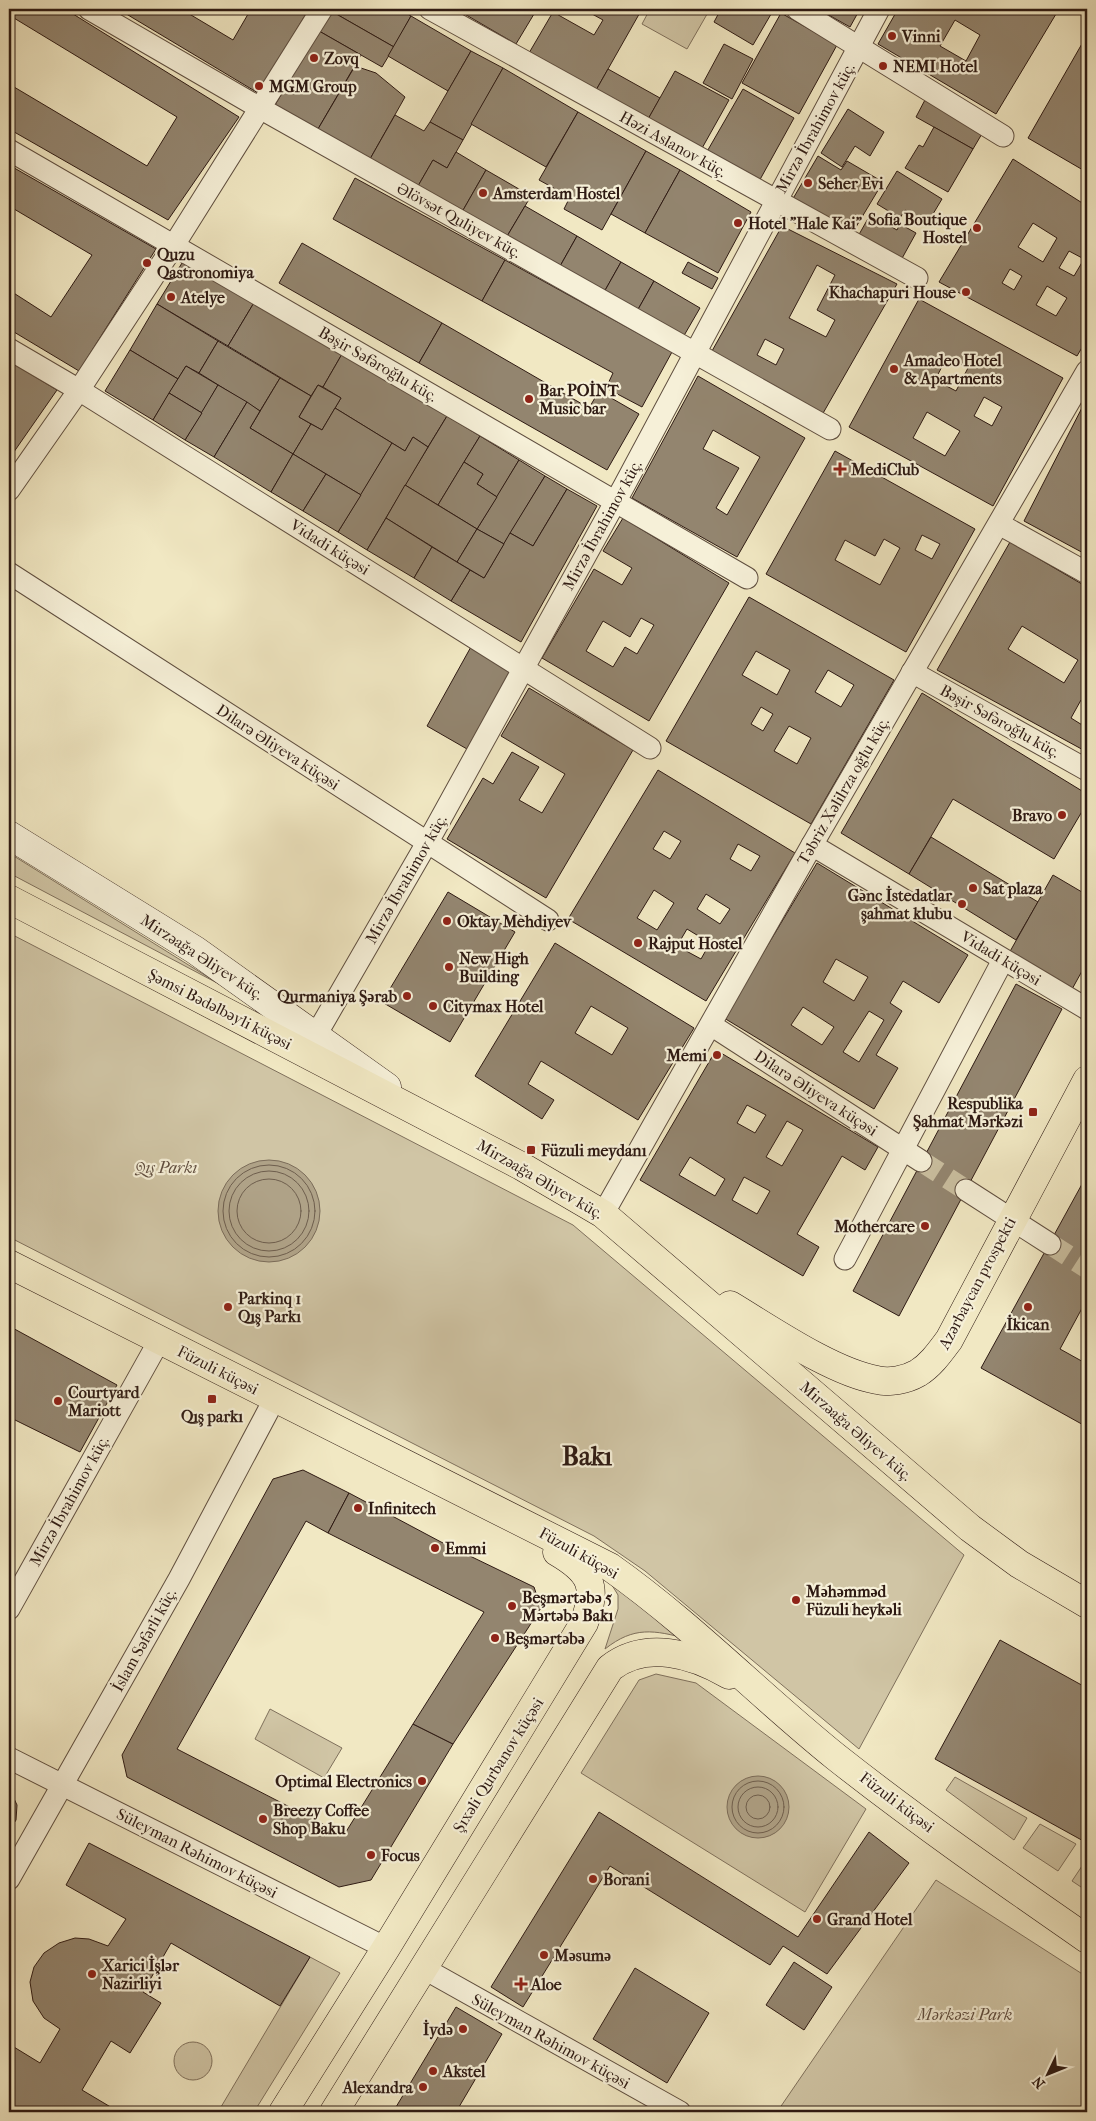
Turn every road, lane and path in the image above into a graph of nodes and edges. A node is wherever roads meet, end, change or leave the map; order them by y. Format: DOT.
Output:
graph roads {
  1 [pos="89,9"];
  2 [pos="322,9"];
  3 [pos="430,9"];
  4 [pos="797,9"];
  5 [pos="879,9"];
  6 [pos="859,47"];
  7 [pos="258,107"];
  8 [pos="1003,136"];
  9 [pos="9,150"];
  10 [pos="775,200"];
  11 [pos="174,245"];
  12 [pos="917,278"];
  13 [pos="9,348"];
  14 [pos="694,353"];
  15 [pos="1087,372"];
  16 [pos="80,390"];
  17 [pos="830,429"];
  18 [pos="9,490"];
  19 [pos="615,502"];
  20 [pos="999,524"];
  21 [pos="9,573"];
  22 [pos="1087,573"];
  23 [pos="747,578"];
  24 [pos="524,668"];
  25 [pos="912,672"];
  26 [pos="650,748"];
  27 [pos="1087,770"];
  28 [pos="9,835"];
  29 [pos="428,842"];
  30 [pos="812,845"];
  31 [pos="9,899"];
  32 [pos="548,920"];
  33 [pos="1003,960"];
  34 [pos="1087,1009"];
  35 [pos="711,1025"];
  36 [pos="316,1035"];
  37 [pos="1087,1080"];
  38 [pos="431,1119"];
  39 [pos="904,1149"];
  40 [pos="921,1161"];
  41 [pos="966,1190"];
  42 [pos="603,1214"];
  43 [pos="1011,1219"];
  44 [pos="1050,1244"];
  45 [pos="845,1258"];
  46 [pos="9,1264"];
  47 [pos="674,1274"];
  48 [pos="160,1341"];
  49 [pos="275,1398"];
  50 [pos="424,1473"];
  51 [pos="1087,1604"];
  52 [pos="9,1609"];
  53 [pos="797,1724"];
  54 [pos="9,1758"];
  55 [pos="62,1785"];
  56 [pos="9,1879"];
  57 [pos="1087,1939"];
  58 [pos="386,1948"];
  59 [pos="423,1968"];
  60 [pos="283,2112"];
  61 [pos="334,2112"];
  62 [pos="680,2112"];
  1 -- 7 [label="street, Əlövsət Quliyev küç."];
  2 -- 7 [label="street"];
  3 -- 10 [label="street, Həzi Aslanov küç."];
  4 -- 6 [label="street"];
  5 -- 6 [label="street, Mirzə İbrahimov küç."];
  6 -- 8 [label="street"];
  6 -- 10 [label="street, Mirzə İbrahimov küç."];
  7 -- 11 [label="street"];
  7 -- 14 [label="street, Əlövsət Quliyev küç."];
  9 -- 11 [label="street, Bəşir Səfəroğlu küç."];
  10 -- 12 [label="street, Həzi Aslanov küç."];
  10 -- 14 [label="street, Mirzə İbrahimov küç."];
  11 -- 16 [label="street"];
  11 -- 19 [label="street, Bəşir Səfəroğlu küç."];
  13 -- 16 [label="street, Vidadi küçəsi"];
  14 -- 17 [label="street, Əlövsət Quliyev küç."];
  14 -- 19 [label="street, Mirzə İbrahimov küç."];
  15 -- 20 [label="street, Təbriz Xəlilrza oğlu küç."];
  16 -- 18 [label="street"];
  16 -- 24 [label="street, Vidadi küçəsi"];
  19 -- 23 [label="street, Bəşir Səfəroğlu küç."];
  19 -- 24 [label="street, Mirzə İbrahimov küç."];
  20 -- 22 [label="street"];
  20 -- 25 [label="street, Təbriz Xəlilrza oğlu küç."];
  21 -- 29 [label="street, Dilarə Əliyeva küçəsi"];
  24 -- 26 [label="street, Vidadi küçəsi"];
  24 -- 29 [label="street, Mirzə İbrahimov küç."];
  25 -- 27 [label="street, Bəşir Səfəroğlu küç."];
  25 -- 30 [label="street, Təbriz Xəlilrza oğlu küç."];
  28 -- 36 [label="street, Mirzəağa Əliyev küç."];
  29 -- 32 [label="street, Dilarə Əliyeva küçəsi"];
  29 -- 36 [label="street, Mirzə İbrahimov küç."];
  30 -- 33 [label="street, Vidadi küçəsi"];
  30 -- 35 [label="street, Təbriz Xəlilrza oğlu küç."];
  31 -- 38 [label="main road, Şəmsi Bədəlbəyli küçəsi"];
  33 -- 34 [label="street, Vidadi küçəsi"];
  33 -- 39 [label="street"];
  35 -- 39 [label="street, Dilarə Əliyeva küçəsi"];
  35 -- 42 [label="street, Təbriz Xəlilrza oğlu küç."];
  36 -- 38 [label="street, Mirzəağa Əliyev küç."];
  37 -- 43 [label="main road, Azərbaycan prospekti"];
  38 -- 42 [label="main road, Mirzəağa Əliyev küç."];
  39 -- 40 [label="street, Dilarə Əliyeva küçəsi"];
  39 -- 45 [label="street"];
  41 -- 43 [label="street"];
  42 -- 47 [label="main road, Mirzəağa Əliyev küç."];
  43 -- 44 [label="street"];
  43 -- 47 [label="main road, Azərbaycan prospekti"];
  46 -- 48 [label="main road, Füzuli küçəsi"];
  47 -- 51 [label="main road, Mirzəağa Əliyev küç."];
  48 -- 49 [label="main road, Füzuli küçəsi"];
  48 -- 52 [label="street, Mirzə İbrahimov küç."];
  49 -- 50 [label="main road, Füzuli küçəsi"];
  49 -- 55 [label="street, İslam Səfərli küç."];
  50 -- 53 [label="main road, Füzuli küçəsi"];
  50 -- 58 [label="main road, Şıxəli Qurbanov küçəsi"];
  53 -- 57 [label="main road, Füzuli küçəsi"];
  53 -- 59 [label="main road"];
  54 -- 55 [label="street, Süleyman Rəhimov küçəsi"];
  55 -- 56 [label="street, İslam Səfərli küç."];
  55 -- 58 [label="street, Süleyman Rəhimov küçəsi"];
  58 -- 60 [label="main road, Şıxəli Qurbanov küçəsi"];
  59 -- 61 [label="main road"];
  59 -- 62 [label="street, Süleyman Rəhimov küçəsi"];
}
